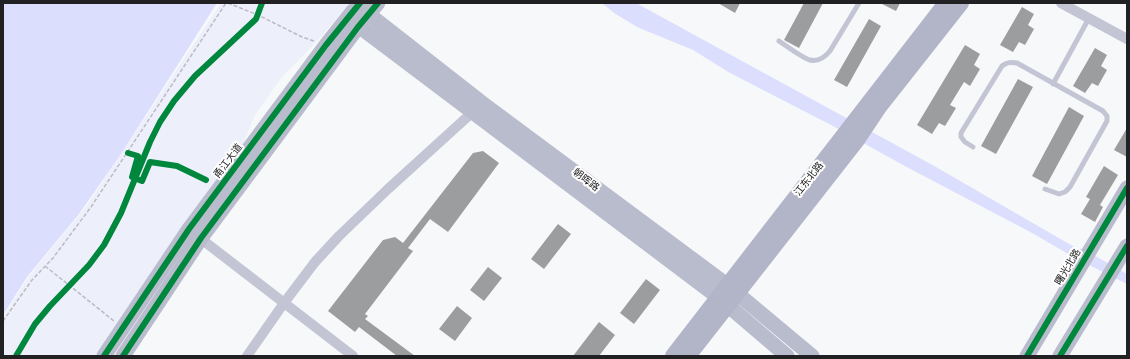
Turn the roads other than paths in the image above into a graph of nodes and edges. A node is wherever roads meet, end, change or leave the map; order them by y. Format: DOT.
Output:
graph roads {
  1 [pos="859,3"];
  2 [pos="946,3"];
  3 [pos="961,3"];
  4 [pos="1061,3"];
  5 [pos="366,7"];
  6 [pos="1089,18"];
  7 [pos="353,23"];
  8 [pos="1127,39"];
  9 [pos="779,41"];
  10 [pos="1053,84"];
  11 [pos="477,108"];
  12 [pos="870,110"];
  13 [pos="973,147"];
  14 [pos="1127,188"];
  15 [pos="1045,189"];
  16 [pos="195,234"];
  17 [pos="1127,246"];
  18 [pos="728,295"];
  19 [pos="284,303"];
  20 [pos="104,356"];
  21 [pos="123,356"];
  22 [pos="247,356"];
  23 [pos="353,356"];
  24 [pos="673,356"];
  25 [pos="688,356"];
  26 [pos="787,356"];
  27 [pos="812,356"];
  28 [pos="1027,356"];
  29 [pos="1060,356"];
  1 -- 9 [label="lane"];
  2 -- 12 [label="main road, 江东北路"];
  3 -- 12 [label="main road, 江东北路"];
  4 -- 6 [label="street"];
  5 -- 7 [label="main road, 甬江大道"];
  5 -- 11 [label="main road, 朝晖路"];
  6 -- 8 [label="street"];
  6 -- 10 [label="lane"];
  7 -- 11 [label="main road, 朝晖路"];
  7 -- 16 [label="main road, 甬江大道"];
  7 -- 16 [label="main road, 甬江大道"];
  10 -- 13 [label="lane"];
  10 -- 15 [label="lane"];
  11 -- 18 [label="main road, 朝晖路"];
  11 -- 19 [label="street"];
  12 -- 18 [label="main road, 江东北路"];
  12 -- 18 [label="main road, 江东北路"];
  14 -- 28 [label="main road, 曙光北路"];
  16 -- 19 [label="street"];
  16 -- 20 [label="main road, 甬江大道"];
  16 -- 21 [label="main road, 甬江大道"];
  17 -- 29 [label="main road"];
  18 -- 24 [label="main road, 江东北路"];
  18 -- 25 [label="main road, 江东北路"];
  18 -- 26 [label="main road, 朝晖路"];
  18 -- 27 [label="main road, 朝晖路"];
  19 -- 22 [label="street"];
  19 -- 23 [label="street"];
}
